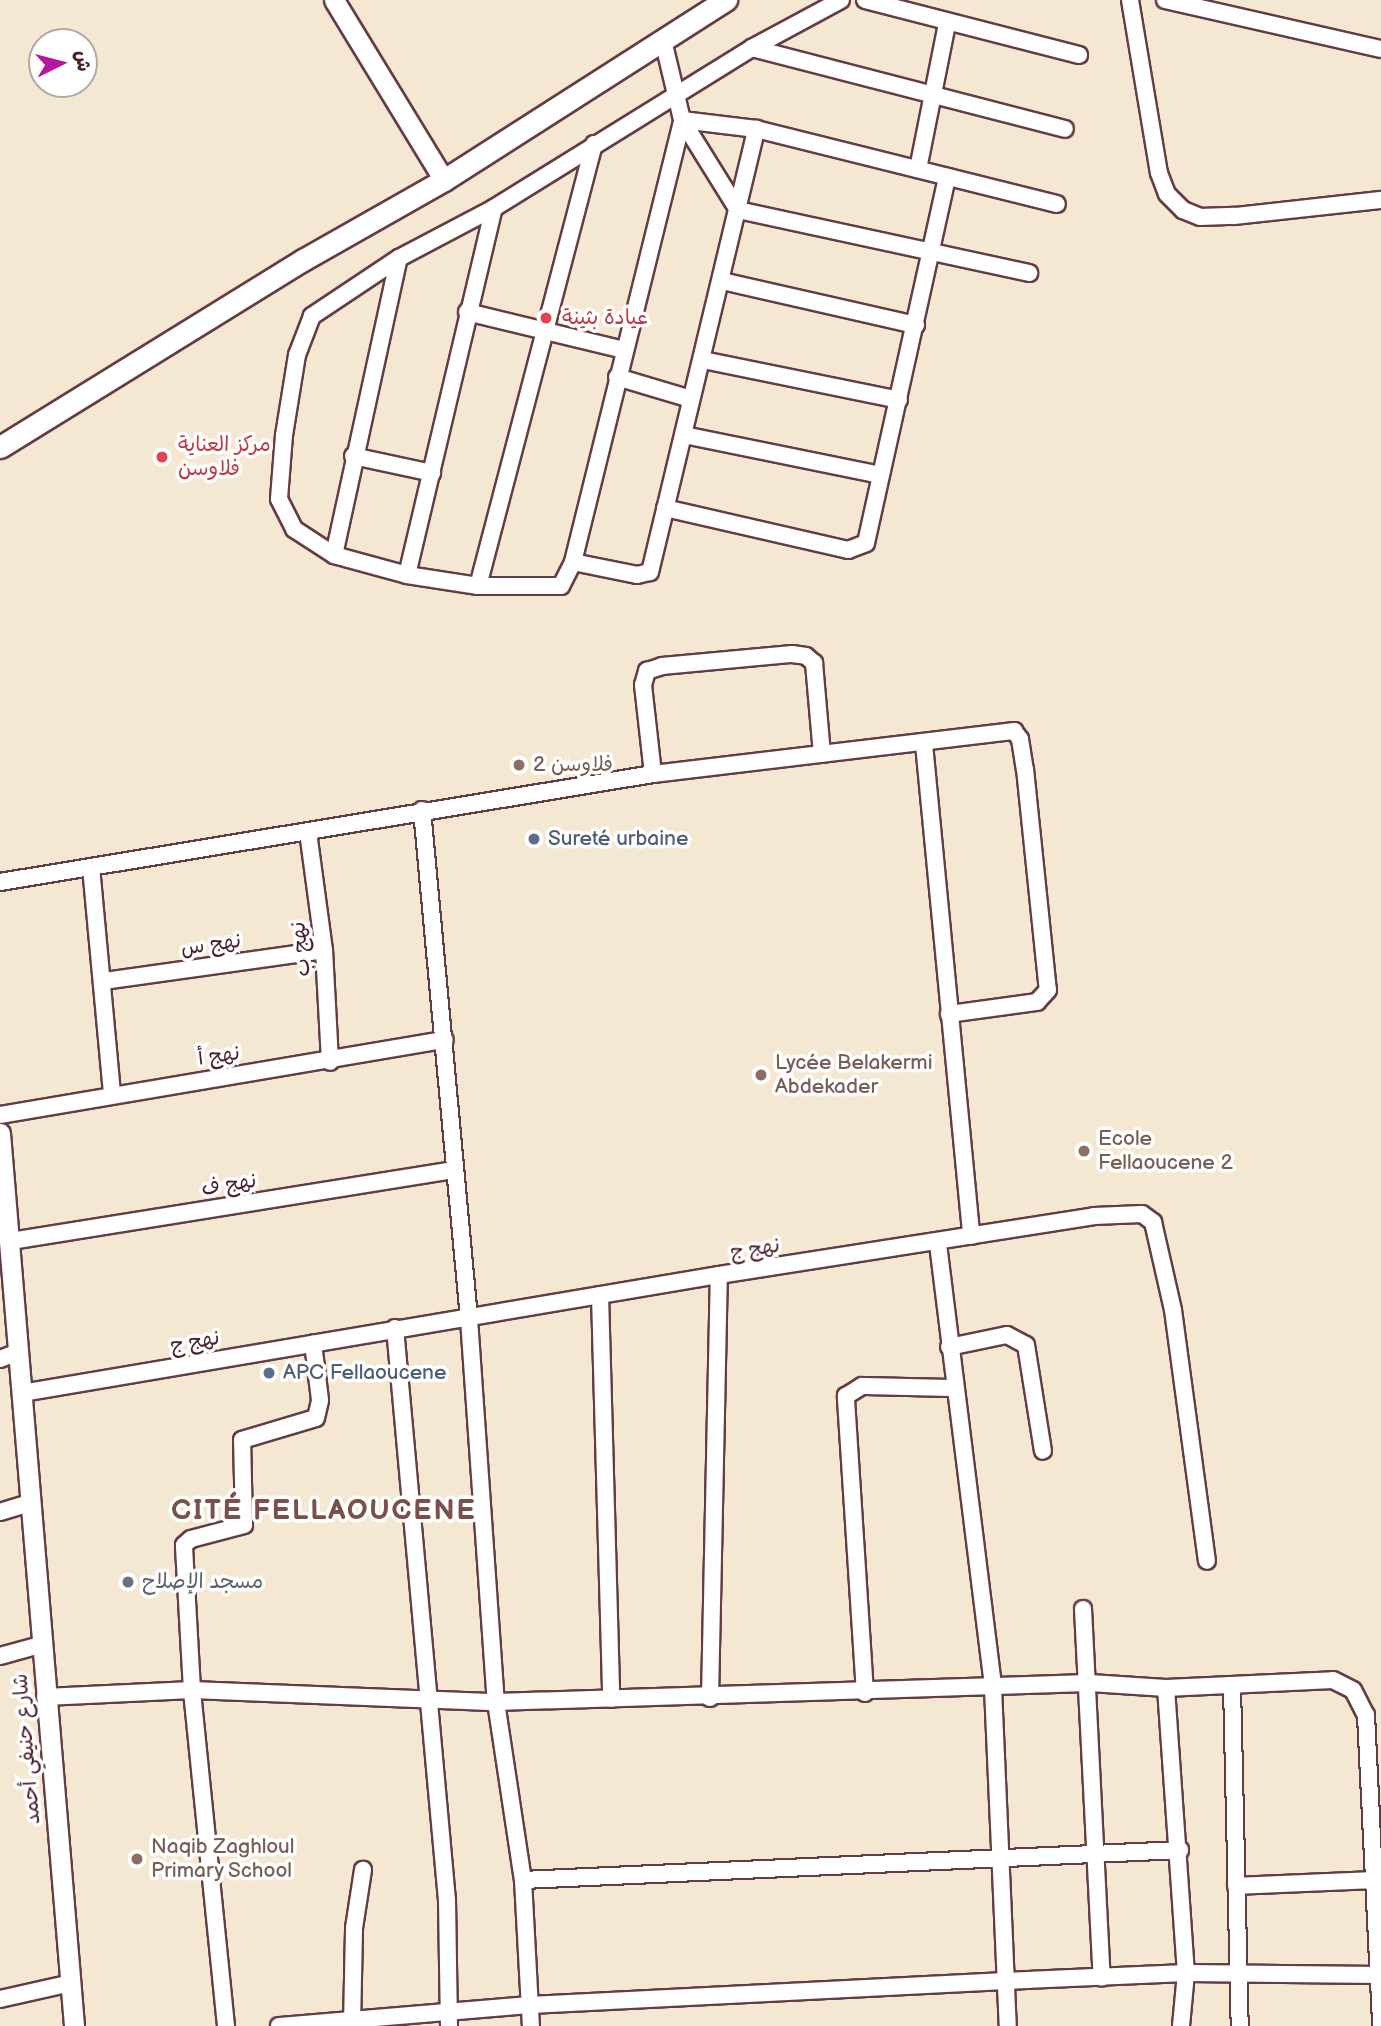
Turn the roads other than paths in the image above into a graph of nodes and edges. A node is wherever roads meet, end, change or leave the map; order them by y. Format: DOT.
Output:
graph roads {
  1 [pos="334,0"];
  2 [pos="726,0"];
  3 [pos="841,0"];
  4 [pos="865,0"];
  5 [pos="1130,0"];
  6 [pos="1165,0"];
  7 [pos="947,24"];
  8 [pos="663,40"];
  9 [pos="752,48"];
  10 [pos="1381,49"];
  11 [pos="1079,55"];
  12 [pos="931,95"];
  13 [pos="676,99"];
  14 [pos="682,120"];
  15 [pos="755,129"];
  16 [pos="1065,129"];
  17 [pos="594,144"];
  18 [pos="918,169"];
  19 [pos="947,177"];
  20 [pos="444,180"];
  21 [pos="1381,200"];
  22 [pos="1057,204"];
  23 [pos="494,208"];
  24 [pos="738,209"];
  25 [pos="932,252"];
  26 [pos="399,258"];
  27 [pos="1029,273"];
  28 [pos="722,281"];
  29 [pos="467,312"];
  30 [pos="916,325"];
  31 [pos="545,332"];
  32 [pos="624,350"];
  33 [pos="703,360"];
  34 [pos="617,377"];
  35 [pos="691,399"];
  36 [pos="899,400"];
  37 [pos="684,435"];
  38 [pos="0,447"];
  39 [pos="353,456"];
  40 [pos="432,474"];
  41 [pos="880,475"];
  42 [pos="665,508"];
  43 [pos="334,555"];
  44 [pos="573,562"];
  45 [pos="407,575"];
  46 [pos="478,586"];
  47 [pos="924,744"];
  48 [pos="822,754"];
  49 [pos="653,774"];
  50 [pos="422,810"];
  51 [pos="309,832"];
  52 [pos="91,867"];
  53 [pos="0,883"];
  54 [pos="324,950"];
  55 [pos="104,981"];
  56 [pos="949,1014"];
  57 [pos="445,1040"];
  58 [pos="330,1062"];
  59 [pos="113,1093"];
  60 [pos="0,1115"];
  61 [pos="0,1132"];
  62 [pos="454,1170"];
  63 [pos="2,1190"];
  64 [pos="971,1236"];
  65 [pos="11,1241"];
  66 [pos="938,1244"];
  67 [pos="719,1275"];
  68 [pos="600,1295"];
  69 [pos="468,1319"];
  70 [pos="395,1328"];
  71 [pos="313,1343"];
  72 [pos="949,1347"];
  73 [pos="9,1355"];
  74 [pos="953,1388"];
  75 [pos="22,1393"];
  76 [pos="1043,1451"];
  77 [pos="29,1503"];
  78 [pos="0,1512"];
  79 [pos="1207,1561"];
  80 [pos="1083,1609"];
  81 [pos="40,1645"];
  82 [pos="0,1656"];
  83 [pos="1090,1683"];
  84 [pos="1231,1685"];
  85 [pos="993,1688"];
  86 [pos="1166,1688"];
  87 [pos="192,1690"];
  88 [pos="865,1693"];
  89 [pos="45,1697"];
  90 [pos="710,1698"];
  91 [pos="611,1699"];
  92 [pos="429,1702"];
  93 [pos="496,1702"];
  94 [pos="1180,1850"];
  95 [pos="1097,1854"];
  96 [pos="1002,1860"];
  97 [pos="363,1870"];
  98 [pos="523,1880"];
  99 [pos="1373,1880"];
  100 [pos="1236,1886"];
  101 [pos="1186,1973"];
  102 [pos="1379,1975"];
  103 [pos="1238,1977"];
  104 [pos="1102,1978"];
  105 [pos="1005,1981"];
  106 [pos="71,1983"];
  107 [pos="0,1999"];
  108 [pos="530,2005"];
  109 [pos="449,2019"];
  110 [pos="352,2022"];
  111 [pos="74,2026"];
  112 [pos="226,2026"];
  113 [pos="279,2026"];
  114 [pos="531,2026"];
  115 [pos="1008,2026"];
  116 [pos="1181,2026"];
  117 [pos="1240,2026"];
  118 [pos="1381,2026"];
  1 -- 20 [label="street"];
  2 -- 8 [label="main road"];
  3 -- 9 [label="street"];
  4 -- 7 [label="street"];
  5 -- 21 [label="street"];
  6 -- 10 [label="street"];
  7 -- 11 [label="street"];
  7 -- 12 [label="street"];
  8 -- 13 [label="street"];
  8 -- 20 [label="main road"];
  9 -- 12 [label="street"];
  9 -- 13 [label="street"];
  12 -- 16 [label="street"];
  12 -- 18 [label="street"];
  13 -- 14 [label="street"];
  13 -- 17 [label="street"];
  14 -- 15 [label="street"];
  14 -- 24 [label="street"];
  14 -- 32 [label="street"];
  15 -- 18 [label="street"];
  15 -- 24 [label="street"];
  17 -- 23 [label="street"];
  17 -- 31 [label="street"];
  18 -- 19 [label="street"];
  19 -- 22 [label="street"];
  19 -- 25 [label="street"];
  20 -- 38 [label="main road"];
  23 -- 26 [label="street"];
  23 -- 29 [label="street"];
  24 -- 25 [label="street"];
  24 -- 28 [label="street"];
  25 -- 27 [label="street"];
  25 -- 30 [label="street"];
  26 -- 39 [label="street"];
  26 -- 43 [label="street"];
  28 -- 30 [label="street"];
  28 -- 33 [label="street"];
  29 -- 31 [label="street"];
  29 -- 40 [label="street"];
  30 -- 36 [label="street"];
  31 -- 32 [label="street"];
  31 -- 46 [label="street"];
  32 -- 34 [label="street"];
  33 -- 35 [label="street"];
  33 -- 36 [label="street"];
  34 -- 35 [label="street"];
  34 -- 44 [label="street"];
  35 -- 37 [label="street"];
  36 -- 41 [label="street"];
  37 -- 41 [label="street"];
  37 -- 42 [label="street"];
  39 -- 40 [label="street"];
  39 -- 43 [label="street"];
  40 -- 45 [label="street"];
  41 -- 42 [label="street"];
  42 -- 44 [label="street"];
  43 -- 45 [label="street"];
  44 -- 46 [label="street"];
  45 -- 46 [label="street"];
  47 -- 48 [label="street"];
  47 -- 56 [label="street"];
  47 -- 56 [label="street"];
  48 -- 49 [label="street"];
  48 -- 49 [label="street"];
  49 -- 50 [label="street"];
  50 -- 51 [label="street"];
  50 -- 57 [label="street"];
  51 -- 52 [label="street"];
  51 -- 54 [label="street, نهج ب"];
  52 -- 53 [label="street"];
  52 -- 55 [label="street"];
  54 -- 55 [label="street, نهج س"];
  54 -- 58 [label="street, نهج ب"];
  55 -- 59 [label="street"];
  56 -- 64 [label="street"];
  57 -- 58 [label="street, نهج أ"];
  57 -- 62 [label="street"];
  58 -- 59 [label="street, نهج أ"];
  59 -- 60 [label="street, نهج أ"];
  61 -- 63 [label="street, شارع حنيفي أحمد"];
  62 -- 65 [label="street, نهج ف"];
  62 -- 69 [label="street"];
  63 -- 65 [label="street, شارع حنيفي أحمد"];
  64 -- 66 [label="street, نهج ج"];
  64 -- 79 [label="street, نهج ج"];
  65 -- 73 [label="street, شارع حنيفي أحمد"];
  66 -- 67 [label="street, نهج ج"];
  66 -- 72 [label="street"];
  67 -- 68 [label="street, نهج ج"];
  67 -- 90 [label="street"];
  68 -- 69 [label="street, نهج ج"];
  68 -- 91 [label="street"];
  69 -- 70 [label="street, نهج ج"];
  69 -- 93 [label="street"];
  70 -- 71 [label="street, نهج ج"];
  70 -- 92 [label="street"];
  71 -- 75 [label="street, نهج ج"];
  71 -- 87 [label="street"];
  72 -- 74 [label="street"];
  72 -- 76 [label="street"];
  73 -- 75 [label="street, شارع حنيفي أحمد"];
  74 -- 85 [label="street"];
  74 -- 88 [label="street"];
  75 -- 77 [label="street, شارع حنيفي أحمد"];
  77 -- 78 [label="street"];
  77 -- 81 [label="street, شارع حنيفي أحمد"];
  80 -- 83 [label="street"];
  81 -- 82 [label="street"];
  81 -- 89 [label="street, شارع حنيفي أحمد"];
  83 -- 85 [label="street"];
  83 -- 86 [label="street"];
  83 -- 95 [label="street"];
  84 -- 86 [label="street"];
  84 -- 99 [label="street"];
  84 -- 100 [label="street"];
  85 -- 88 [label="street"];
  85 -- 96 [label="street"];
  86 -- 94 [label="street"];
  87 -- 89 [label="street"];
  87 -- 92 [label="street"];
  87 -- 112 [label="street"];
  88 -- 90 [label="street"];
  89 -- 106 [label="street, شارع حنيفي أحمد"];
  90 -- 91 [label="street"];
  91 -- 93 [label="street"];
  92 -- 93 [label="street"];
  92 -- 109 [label="street"];
  93 -- 98 [label="street"];
  94 -- 95 [label="street"];
  94 -- 101 [label="street"];
  95 -- 96 [label="street"];
  95 -- 104 [label="street"];
  96 -- 98 [label="street"];
  96 -- 105 [label="street"];
  97 -- 110 [label="street"];
  98 -- 108 [label="street"];
  99 -- 100 [label="street"];
  99 -- 102 [label="street"];
  100 -- 103 [label="street"];
  101 -- 103 [label="street"];
  101 -- 104 [label="street"];
  101 -- 116 [label="street"];
  102 -- 103 [label="street"];
  102 -- 118 [label="street"];
  103 -- 117 [label="street"];
  104 -- 105 [label="street"];
  105 -- 108 [label="street"];
  105 -- 115 [label="street"];
  106 -- 107 [label="street"];
  106 -- 111 [label="street, شارع حنيفي أحمد"];
  108 -- 109 [label="street"];
  108 -- 114 [label="street"];
  109 -- 110 [label="street"];
  110 -- 113 [label="street"];
}
